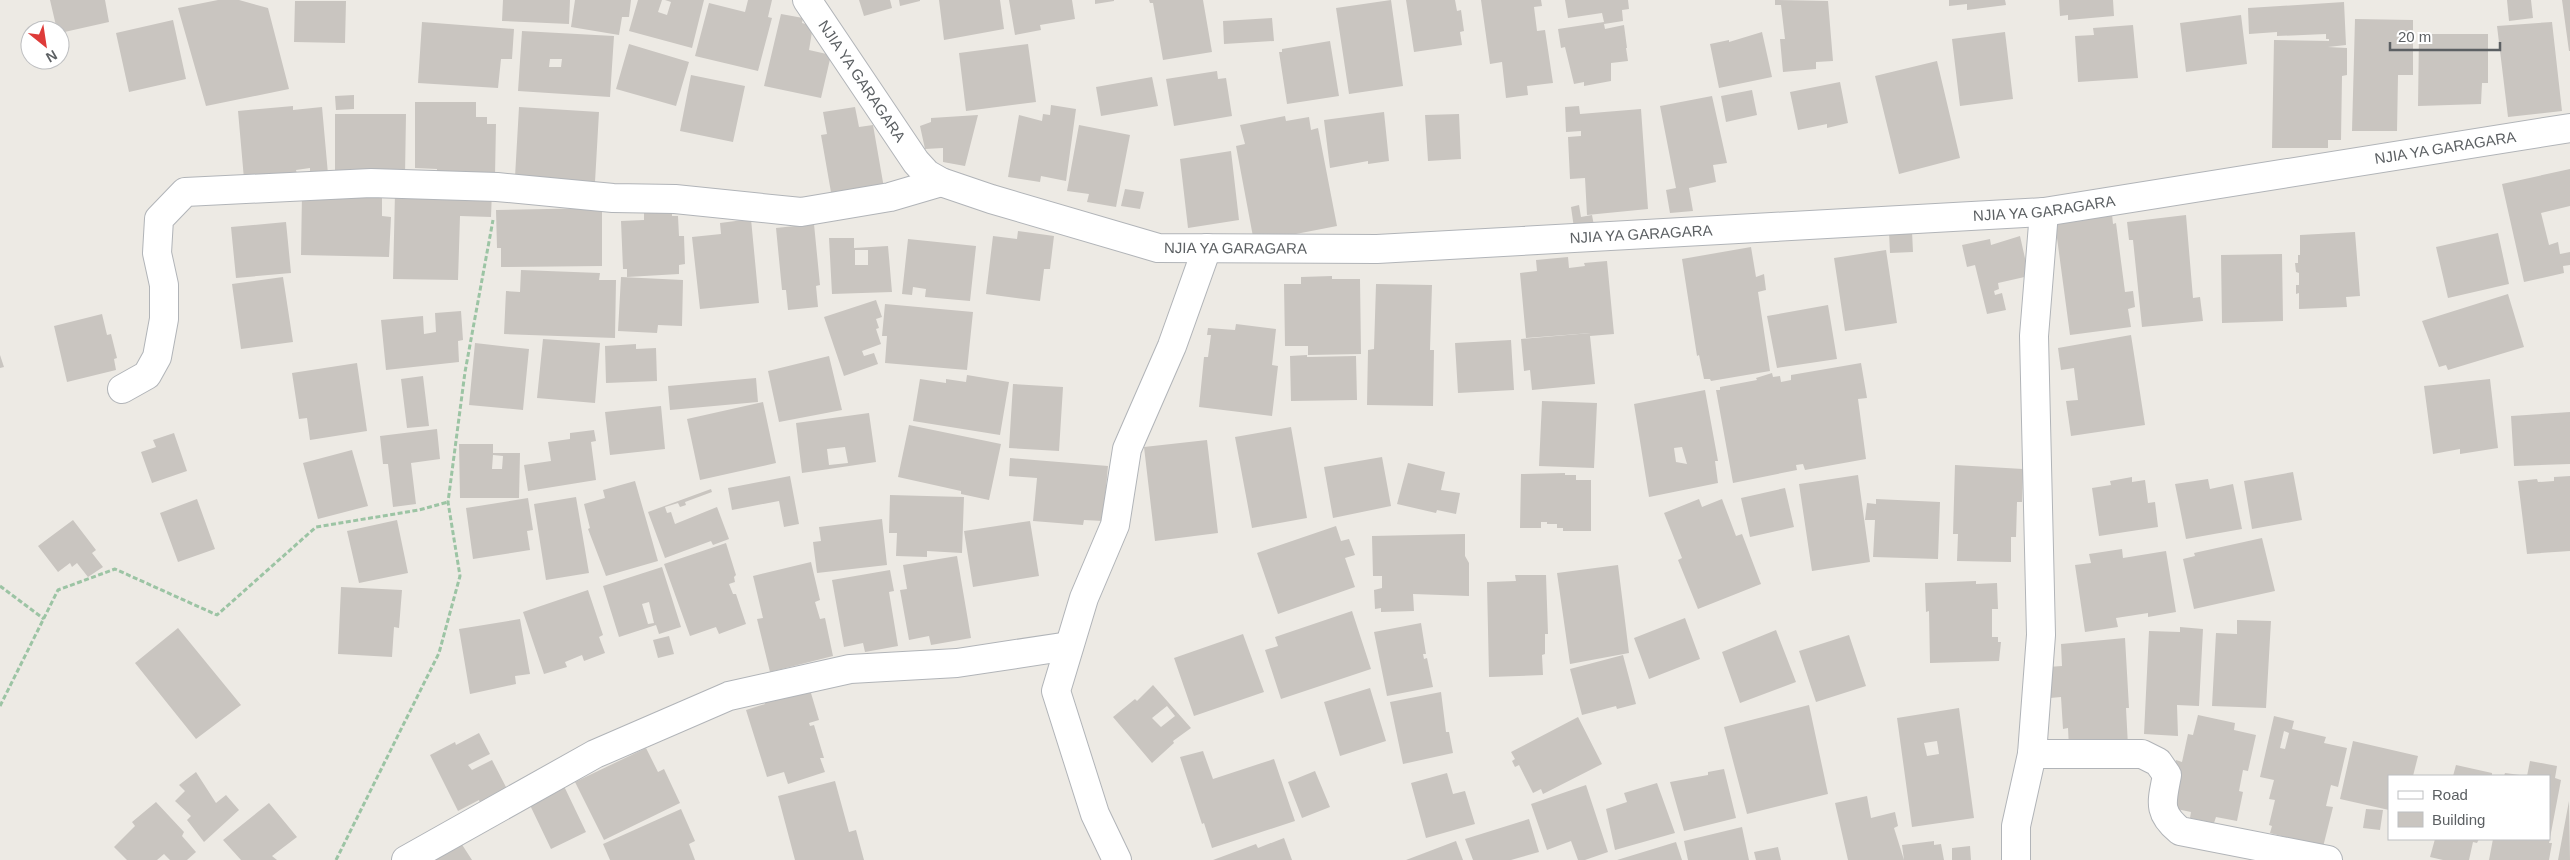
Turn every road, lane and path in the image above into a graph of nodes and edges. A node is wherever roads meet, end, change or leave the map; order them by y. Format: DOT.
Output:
graph roads {
  1 [pos="807,0"];
  2 [pos="2570,128"];
  3 [pos="941,182"];
  4 [pos="497,187"];
  5 [pos="2044,212"];
  6 [pos="1207,248"];
  7 [pos="122,389"];
  8 [pos="448,502"];
  9 [pos="0,586"];
  10 [pos="44,619"];
  11 [pos="1070,646"];
  12 [pos="0,706"];
  13 [pos="2032,754"];
  14 [pos="336,860"];
  15 [pos="406,860"];
  16 [pos="1117,860"];
  17 [pos="2016,860"];
  18 [pos="2328,860"];
  1 -- 3 [label="street, NJIA YA GARAGARA"];
  2 -- 5 [label="street, NJIA YA GARAGARA"];
  3 -- 4 [label="street"];
  3 -- 6 [label="street, NJIA YA GARAGARA"];
  4 -- 7 [label="street"];
  4 -- 8 [label="path"];
  5 -- 6 [label="street, NJIA YA GARAGARA"];
  5 -- 13 [label="street"];
  6 -- 11 [label="street"];
  8 -- 10 [label="path"];
  8 -- 14 [label="path"];
  9 -- 10 [label="path"];
  10 -- 12 [label="path"];
  11 -- 15 [label="street"];
  11 -- 16 [label="street"];
  13 -- 17 [label="street"];
  13 -- 18 [label="street"];
}
